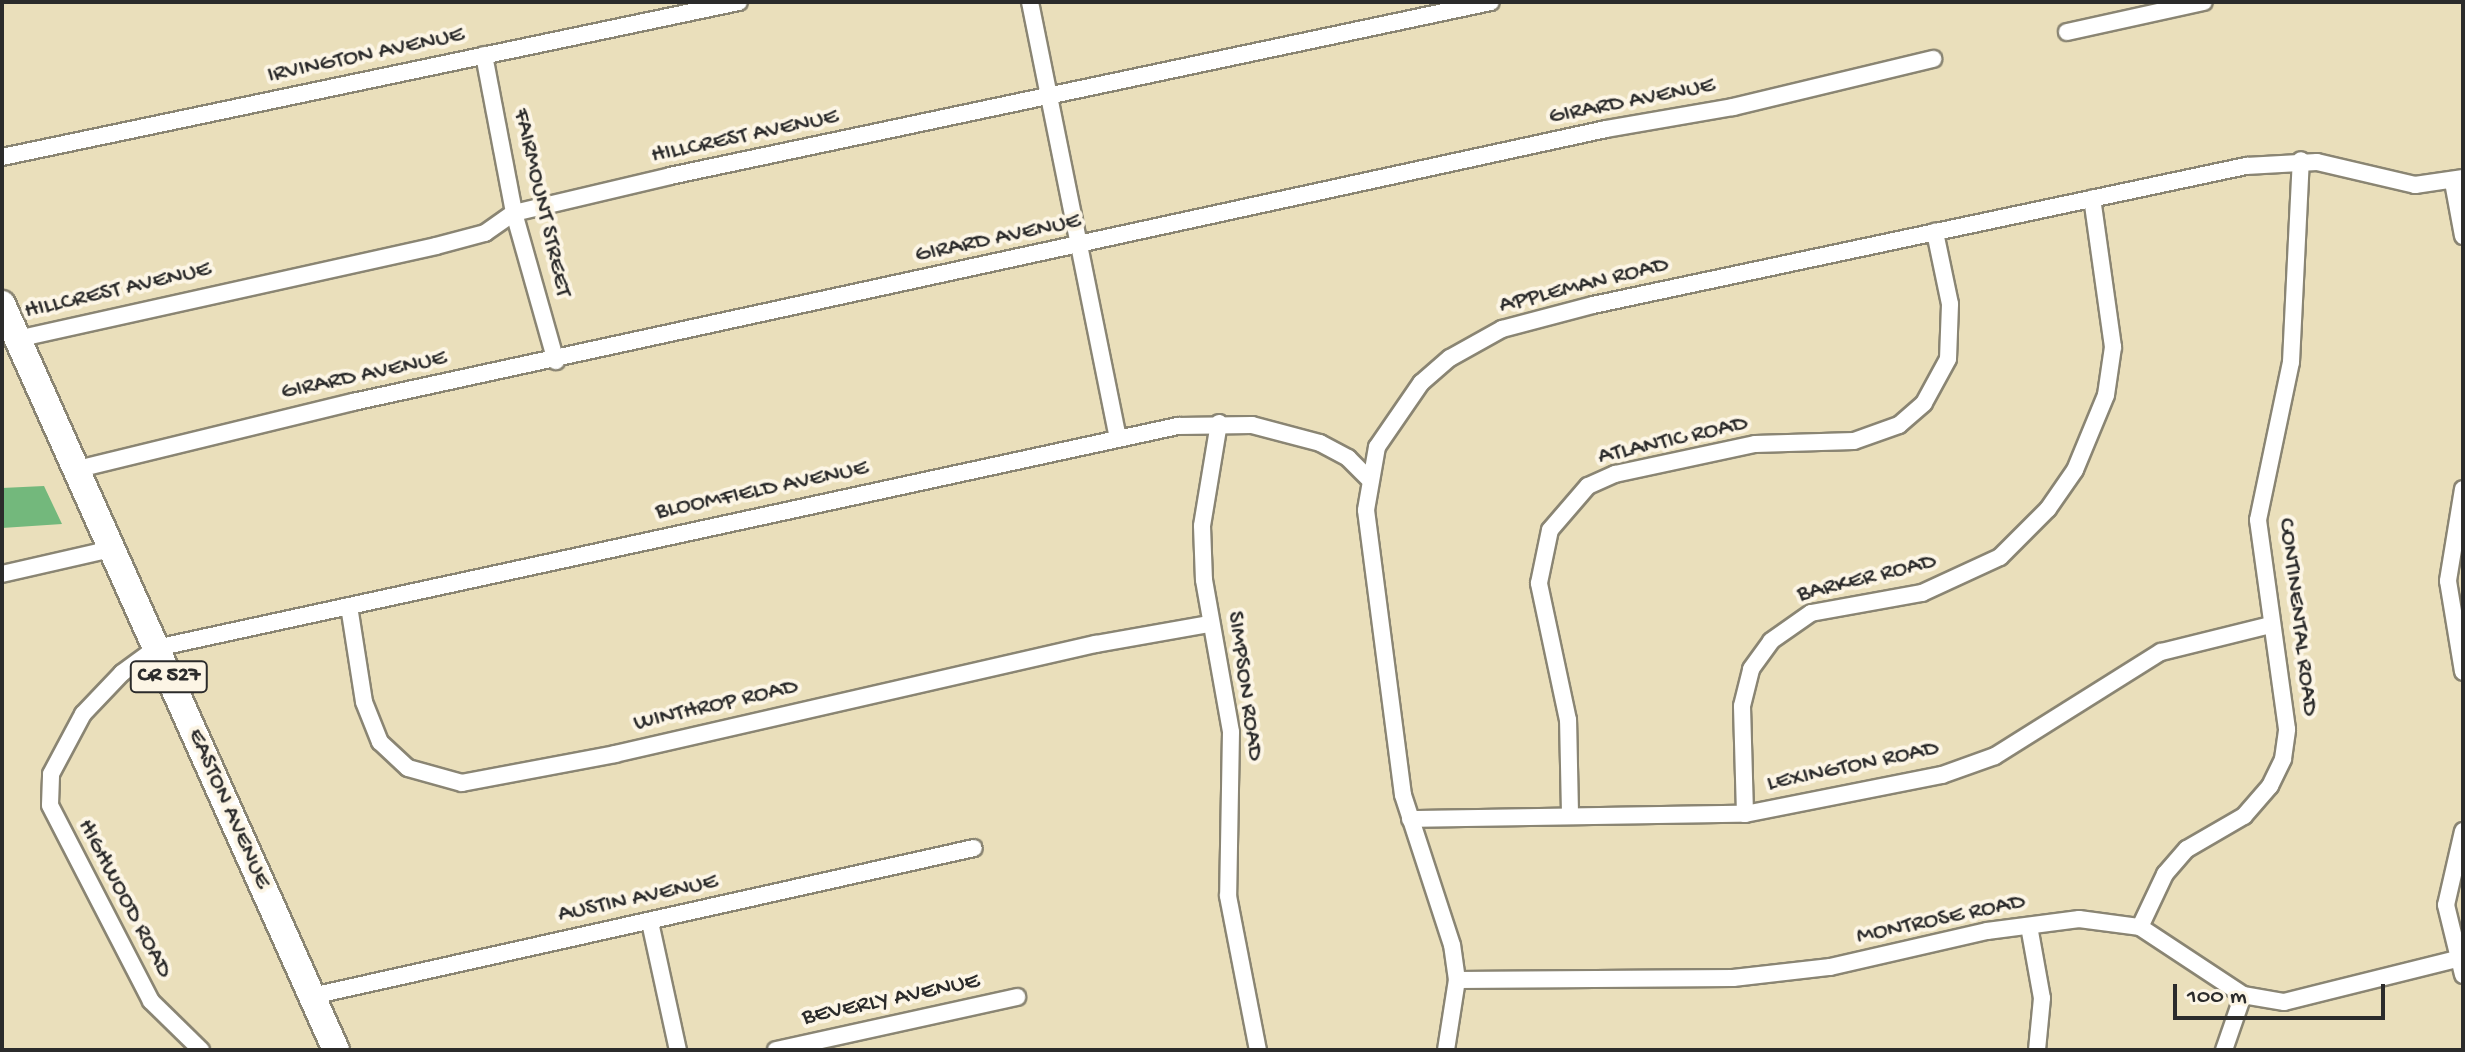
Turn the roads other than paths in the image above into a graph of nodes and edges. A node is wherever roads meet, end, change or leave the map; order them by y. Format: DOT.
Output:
graph roads {
  1 [pos="739,2"];
  2 [pos="1030,2"];
  3 [pos="1491,2"];
  4 [pos="2204,2"];
  5 [pos="2067,32"];
  6 [pos="484,55"];
  7 [pos="1933,59"];
  8 [pos="1047,95"];
  9 [pos="2,157"];
  10 [pos="2301,160"];
  11 [pos="2458,180"];
  12 [pos="2092,198"];
  13 [pos="514,213"];
  14 [pos="1935,232"];
  15 [pos="2463,236"];
  16 [pos="1079,246"];
  17 [pos="2,304"];
  18 [pos="17,339"];
  19 [pos="556,361"];
  20 [pos="1219,423"];
  21 [pos="1118,437"];
  22 [pos="74,470"];
  23 [pos="1368,478"];
  24 [pos="2463,489"];
  25 [pos="111,549"];
  26 [pos="2,574"];
  27 [pos="349,606"];
  28 [pos="1210,624"];
  29 [pos="2270,625"];
  30 [pos="156,648"];
  31 [pos="2463,672"];
  32 [pos="1570,813"];
  33 [pos="1745,814"];
  34 [pos="1410,819"];
  35 [pos="2463,831"];
  36 [pos="974,848"];
  37 [pos="650,922"];
  38 [pos="2029,926"];
  39 [pos="2140,927"];
  40 [pos="2459,967"];
  41 [pos="1457,980"];
  42 [pos="2243,995"];
  43 [pos="312,996"];
  44 [pos="1017,997"];
  45 [pos="201,1050"];
  46 [pos="336,1050"];
  47 [pos="678,1050"];
  48 [pos="776,1050"];
  49 [pos="1258,1050"];
  50 [pos="1446,1050"];
  51 [pos="2037,1050"];
  52 [pos="2224,1050"];
  1 -- 6 [label="street, IRVINGTON AVENUE"];
  2 -- 8 [label="street"];
  3 -- 8 [label="street, HILLCREST AVENUE"];
  4 -- 5 [label="street"];
  6 -- 9 [label="street, IRVINGTON AVENUE"];
  6 -- 13 [label="street, FAIRMOUNT STREET"];
  7 -- 16 [label="street, GIRARD AVENUE"];
  8 -- 13 [label="street, HILLCREST AVENUE"];
  8 -- 16 [label="street"];
  10 -- 11 [label="street, APPLEMAN ROAD"];
  10 -- 12 [label="street, APPLEMAN ROAD"];
  10 -- 29 [label="street, CONTINENTAL ROAD"];
  11 -- 15 [label="street"];
  12 -- 14 [label="street, APPLEMAN ROAD"];
  12 -- 33 [label="street, BARKER ROAD"];
  13 -- 18 [label="street, HILLCREST AVENUE"];
  13 -- 19 [label="street, FAIRMOUNT STREET"];
  14 -- 23 [label="street, APPLEMAN ROAD"];
  14 -- 32 [label="street, ATLANTIC ROAD"];
  16 -- 19 [label="street, GIRARD AVENUE"];
  16 -- 21 [label="street"];
  17 -- 18 [label="main road, EASTON AVENUE / CR 527"];
  18 -- 22 [label="main road, EASTON AVENUE / CR 527"];
  19 -- 22 [label="street, GIRARD AVENUE"];
  20 -- 21 [label="street, BLOOMFIELD AVENUE"];
  20 -- 23 [label="street, BLOOMFIELD AVENUE"];
  20 -- 28 [label="street, SIMPSON ROAD"];
  21 -- 27 [label="street, BLOOMFIELD AVENUE"];
  22 -- 25 [label="main road, EASTON AVENUE / CR 527"];
  23 -- 34 [label="street, APPLEMAN ROAD"];
  24 -- 31 [label="street"];
  25 -- 26 [label="street"];
  25 -- 30 [label="main road, EASTON AVENUE / CR 527"];
  27 -- 28 [label="street, WINTHROP ROAD"];
  27 -- 30 [label="street, BLOOMFIELD AVENUE"];
  28 -- 49 [label="street, SIMPSON ROAD"];
  29 -- 33 [label="street, LEXINGTON ROAD"];
  29 -- 39 [label="street, CONTINENTAL ROAD"];
  30 -- 43 [label="main road, EASTON AVENUE / CR 527"];
  30 -- 45 [label="street, HIGHWOOD ROAD"];
  32 -- 33 [label="street, LEXINGTON ROAD"];
  32 -- 34 [label="street, LEXINGTON ROAD"];
  34 -- 41 [label="street, APPLEMAN ROAD"];
  35 -- 40 [label="street"];
  36 -- 37 [label="street, AUSTIN AVENUE"];
  37 -- 43 [label="street, AUSTIN AVENUE"];
  37 -- 47 [label="street"];
  38 -- 39 [label="street, MONTROSE ROAD"];
  38 -- 41 [label="street, MONTROSE ROAD"];
  38 -- 51 [label="street"];
  39 -- 42 [label="street, MONTROSE ROAD"];
  40 -- 42 [label="street, MONTROSE ROAD"];
  41 -- 50 [label="street, APPLEMAN ROAD"];
  42 -- 52 [label="street"];
  43 -- 46 [label="main road, EASTON AVENUE / CR 527"];
  44 -- 48 [label="street, BEVERLY AVENUE"];
}
